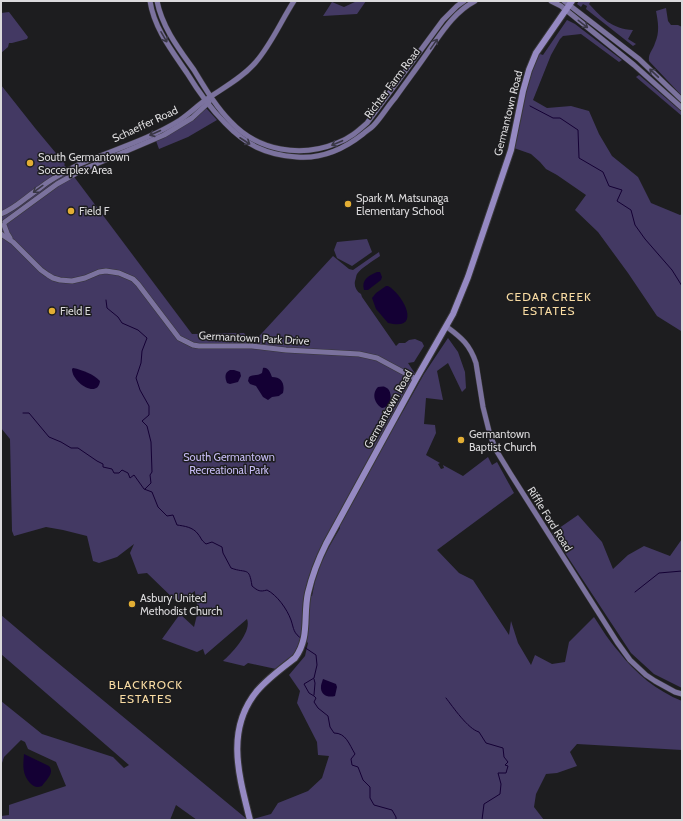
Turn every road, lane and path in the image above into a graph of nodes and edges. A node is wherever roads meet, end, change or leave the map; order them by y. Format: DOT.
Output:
graph roads {
  1 [pos="150,1"];
  2 [pos="157,1"];
  3 [pos="294,1"];
  4 [pos="464,1"];
  5 [pos="475,1"];
  6 [pos="551,1"];
  7 [pos="569,2"];
  8 [pos="566,10"];
  9 [pos="211,97"];
  10 [pos="682,100"];
  11 [pos="206,102"];
  12 [pos="682,108"];
  13 [pos="214,112"];
  14 [pos="198,113"];
  15 [pos="1,214"];
  16 [pos="3,225"];
  17 [pos="1,234"];
  18 [pos="13,242"];
  19 [pos="447,327"];
  20 [pos="416,379"];
  21 [pos="682,694"];
  22 [pos="250,820"];
  1 -- 11 [label="street, Richter Farm Road, one-way"];
  2 -- 9 [label="street, Richter Farm Road"];
  3 -- 9 [label="street, Schaeffer Road"];
  4 -- 9 [label="street, Richter Farm Road, one-way"];
  13 -- 5 [label="street, Richter Farm Road, one-way"];
  6 -- 8 [label="street"];
  7 -- 8 [label="main road, Germantown Road"];
  10 -- 7 [label="street, one-way"];
  8 -- 12 [label="street, one-way"];
  8 -- 19 [label="main road, Germantown Road"];
  9 -- 11 [label="street, Schaeffer Road"];
  11 -- 13 [label="street, Richter Farm Road"];
  11 -- 14 [label="street, Schaeffer Road"];
  11 -- 15 [label="street, Schaeffer Road, one-way"];
  13 -- 14 [label="street"];
  14 -- 16 [label="street, Schaeffer Road"];
  15 -- 16 [label="street, Germantown Park Drive"];
  16 -- 18 [label="street, Germantown Park Drive"];
  17 -- 18 [label="street, Germantown Park Drive"];
  18 -- 20 [label="street, Germantown Park Drive"];
  19 -- 20 [label="main road, Germantown Road"];
  19 -- 21 [label="street, Riffle Ford Road"];
  20 -- 22 [label="main road, Germantown Road"];
}
